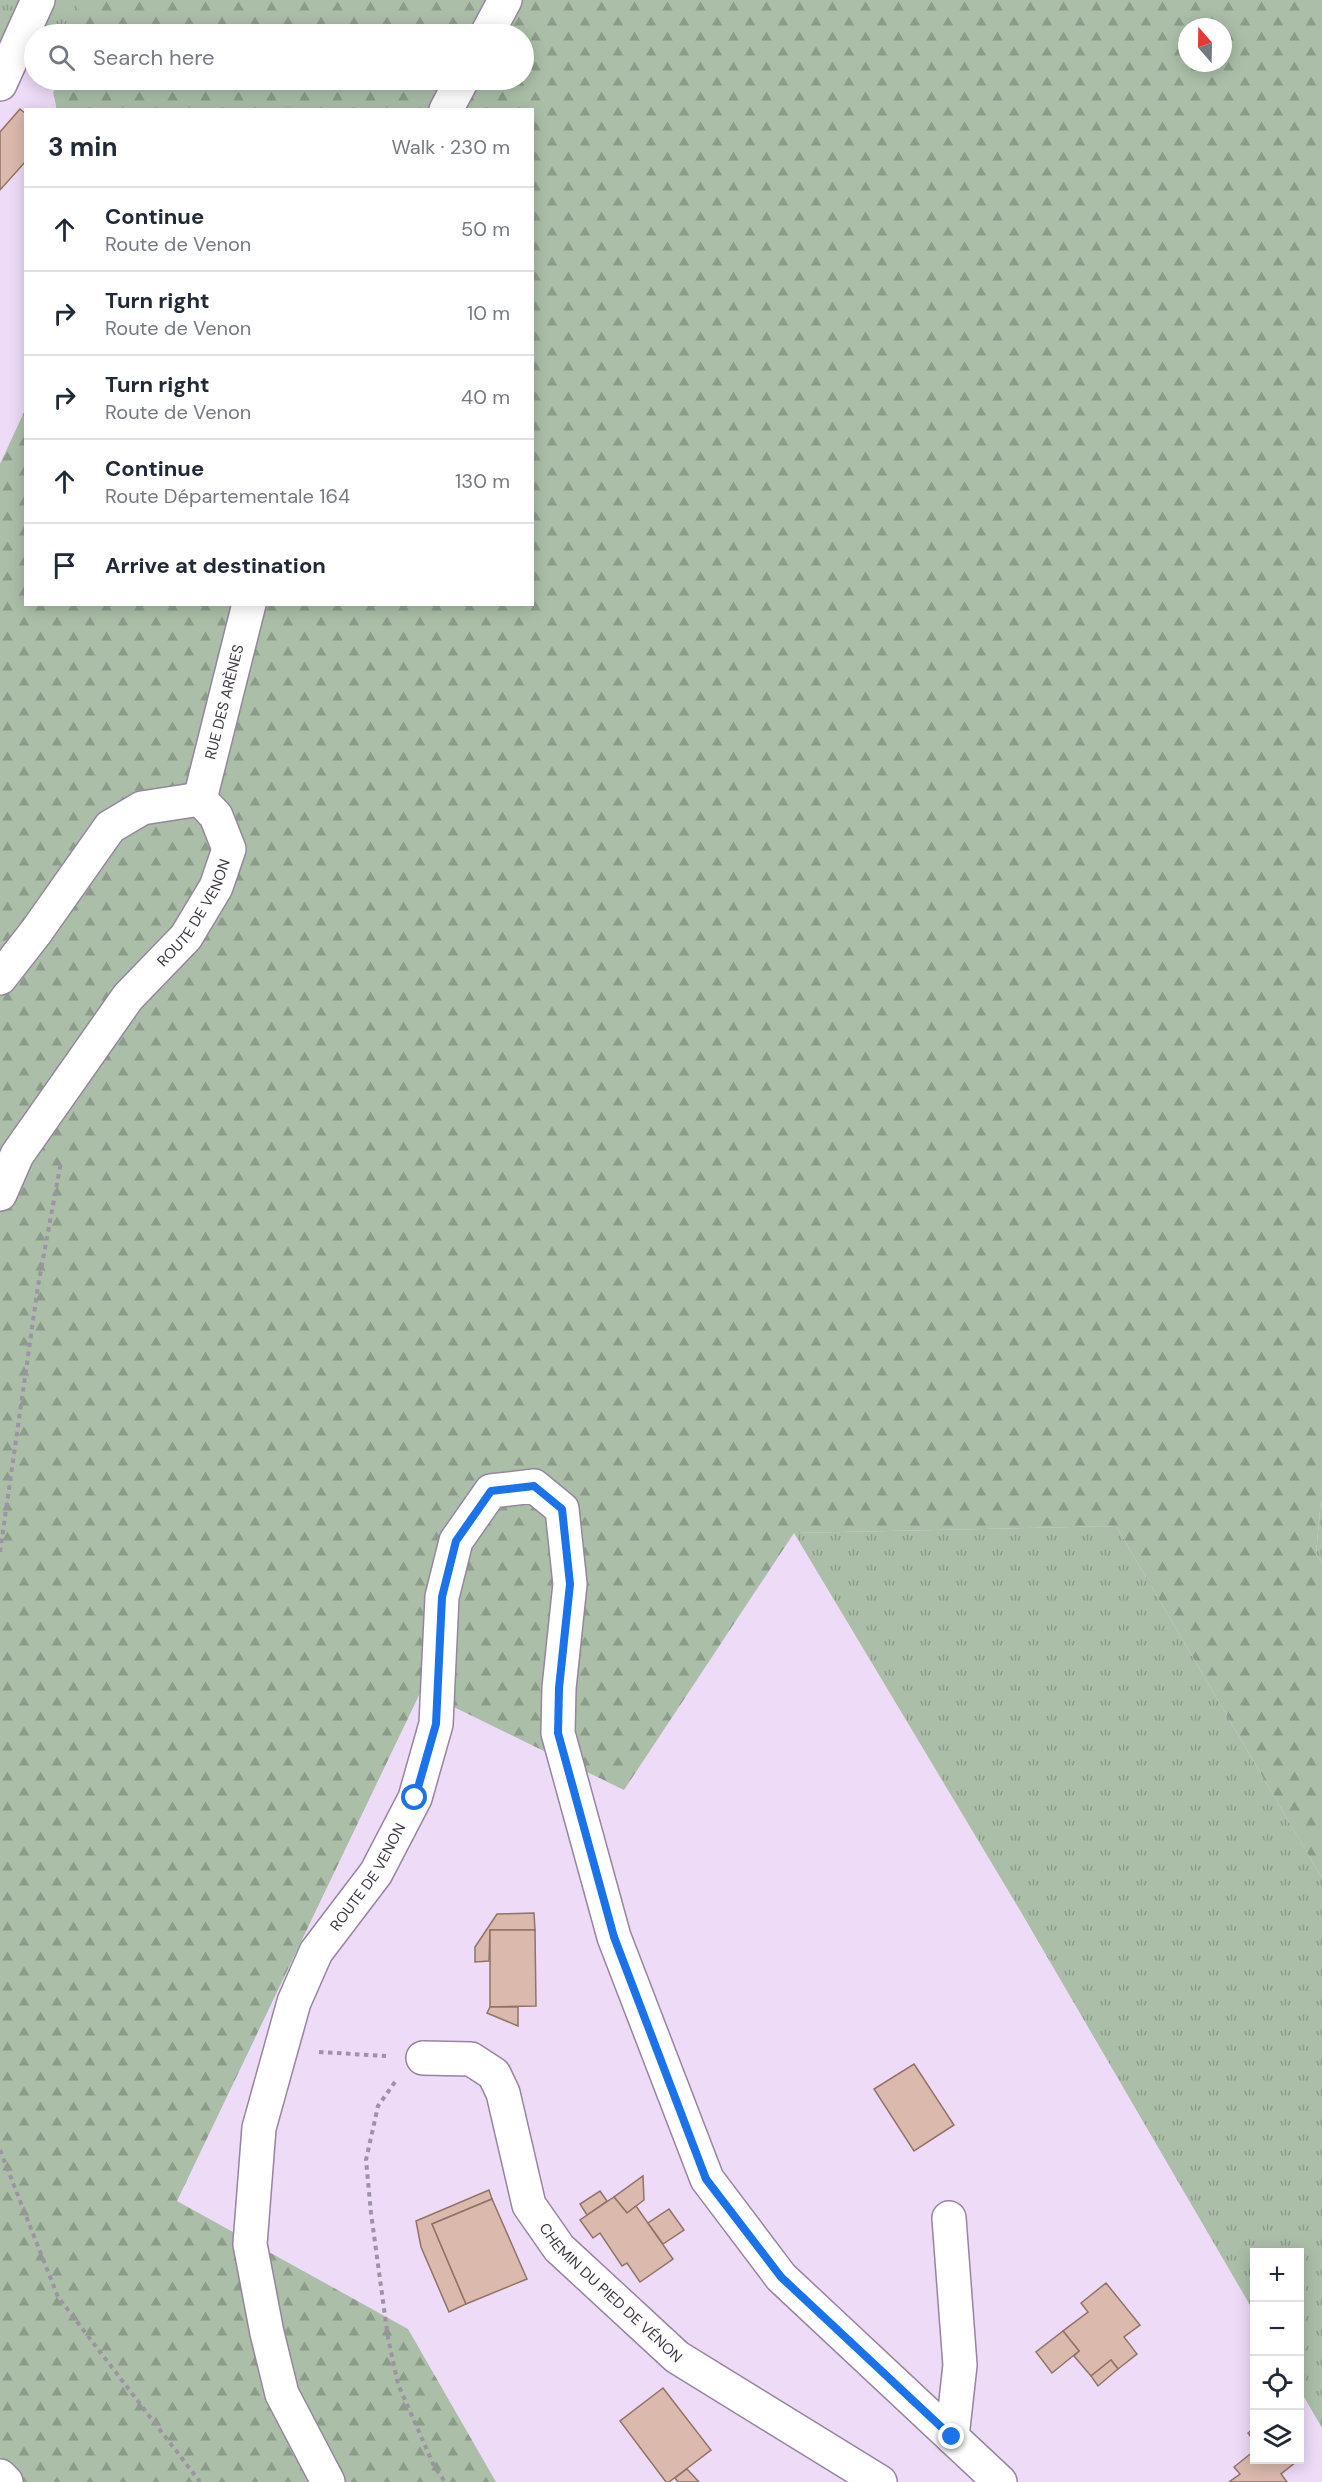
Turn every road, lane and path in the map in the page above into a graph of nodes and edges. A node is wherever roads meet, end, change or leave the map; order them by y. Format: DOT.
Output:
graph roads {
  1 [pos="38,0"];
  2 [pos="506,0"];
  3 [pos="27,24"];
  4 [pos="493,24"];
  5 [pos="24,31"];
  6 [pos="0,84"];
  7 [pos="457,90"];
  8 [pos="447,108"];
  9 [pos="248,606"];
  10 [pos="200,799"];
  11 [pos="0,978"];
  12 [pos="62,1158"];
  13 [pos="0,1194"];
  14 [pos="0,1552"];
  15 [pos="280,2050"];
  16 [pos="423,2058"];
  17 [pos="0,2150"];
  18 [pos="949,2218"];
  19 [pos="952,2437"];
  20 [pos="0,2476"];
  21 [pos="6,2482"];
  22 [pos="200,2482"];
  23 [pos="328,2482"];
  24 [pos="445,2482"];
  25 [pos="880,2482"];
  26 [pos="1000,2482"];
  1 -- 3 [label="street"];
  2 -- 4 [label="street"];
  5 -- 6 [label="street"];
  7 -- 8 [label="street"];
  9 -- 10 [label="street, RUE DES ARÈNES"];
  10 -- 11 [label="street"];
  10 -- 13 [label="street, ROUTE DE VENON"];
  12 -- 14 [label="path"];
  15 -- 16 [label="path"];
  15 -- 19 [label="street, ROUTE DE VENON"];
  15 -- 23 [label="street, ROUTE DE VENON"];
  16 -- 24 [label="path"];
  16 -- 25 [label="street, CHEMIN DU PIED DE VÉNON"];
  17 -- 22 [label="path"];
  18 -- 19 [label="street"];
  19 -- 26 [label="street, ROUTE DE VENON"];
  20 -- 21 [label="street"];
}
